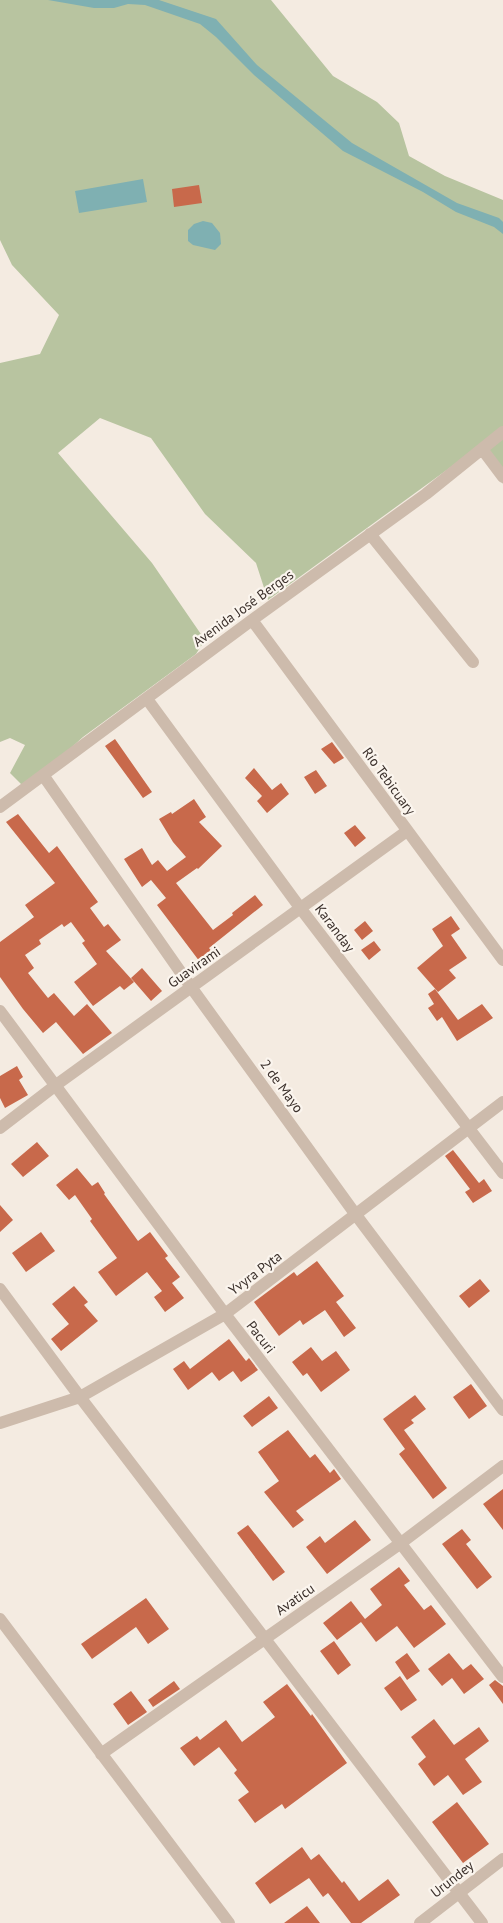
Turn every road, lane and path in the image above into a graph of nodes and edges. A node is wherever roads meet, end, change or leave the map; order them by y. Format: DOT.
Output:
graph roads {
  1 [pos="503,432"];
  2 [pos="482,449"];
  3 [pos="503,477"];
  4 [pos="370,534"];
  5 [pos="252,620"];
  6 [pos="473,662"];
  7 [pos="147,699"];
  8 [pos="43,775"];
  9 [pos="0,806"];
  10 [pos="407,831"];
  11 [pos="301,909"];
  12 [pos="503,960"];
  13 [pos="192,987"];
  14 [pos="0,1011"];
  15 [pos="56,1085"];
  16 [pos="503,1102"];
  17 [pos="0,1128"];
  18 [pos="470,1129"];
  19 [pos="503,1173"];
  20 [pos="356,1215"];
  21 [pos="0,1289"];
  22 [pos="225,1314"];
  23 [pos="80,1397"];
  24 [pos="503,1410"];
  25 [pos="0,1424"];
  26 [pos="503,1466"];
  27 [pos="401,1543"];
  28 [pos="0,1619"];
  29 [pos="265,1638"];
  30 [pos="503,1677"];
  31 [pos="102,1754"];
  32 [pos="503,1859"];
  33 [pos="459,1892"];
  34 [pos="229,1923"];
  35 [pos="420,1923"];
  36 [pos="482,1923"];
  1 -- 2 [label="street, Avenida José Berges"];
  2 -- 3 [label="street"];
  2 -- 4 [label="street, Avenida José Berges"];
  4 -- 5 [label="street, Avenida José Berges"];
  4 -- 6 [label="street"];
  5 -- 7 [label="street, Avenida José Berges"];
  5 -- 10 [label="street, Río Tebicuary"];
  7 -- 8 [label="street, Avenida José Berges"];
  7 -- 11 [label="street, Karanday"];
  8 -- 9 [label="street, Avenida José Berges"];
  8 -- 13 [label="street, 2 de Mayo"];
  10 -- 11 [label="street, Guavirami"];
  10 -- 12 [label="street, Río Tebicuary"];
  11 -- 13 [label="street, Guavirami"];
  11 -- 18 [label="street, Karanday"];
  13 -- 15 [label="street, Guavirami"];
  13 -- 20 [label="street, 2 de Mayo"];
  14 -- 15 [label="street, Pacuri"];
  15 -- 17 [label="street, Guavirami"];
  15 -- 22 [label="street, Pacuri"];
  16 -- 18 [label="street, Yvyra Pyta"];
  18 -- 19 [label="street, Karanday"];
  18 -- 20 [label="street, Yvyra Pyta"];
  20 -- 22 [label="street, Yvyra Pyta"];
  20 -- 24 [label="street, 2 de Mayo"];
  21 -- 23 [label="street"];
  22 -- 23 [label="street, Yvyra Pyta"];
  22 -- 27 [label="street, Pacuri"];
  23 -- 25 [label="street, Yvyra Pyta"];
  23 -- 29 [label="street"];
  26 -- 27 [label="street, Avaticu"];
  27 -- 29 [label="street, Avaticu"];
  27 -- 30 [label="street, Pacuri"];
  28 -- 31 [label="street"];
  29 -- 31 [label="street, Avaticu"];
  29 -- 33 [label="street"];
  31 -- 34 [label="street"];
  32 -- 33 [label="street, Urundey"];
  33 -- 35 [label="street, Urundey"];
  33 -- 36 [label="street"];
}
